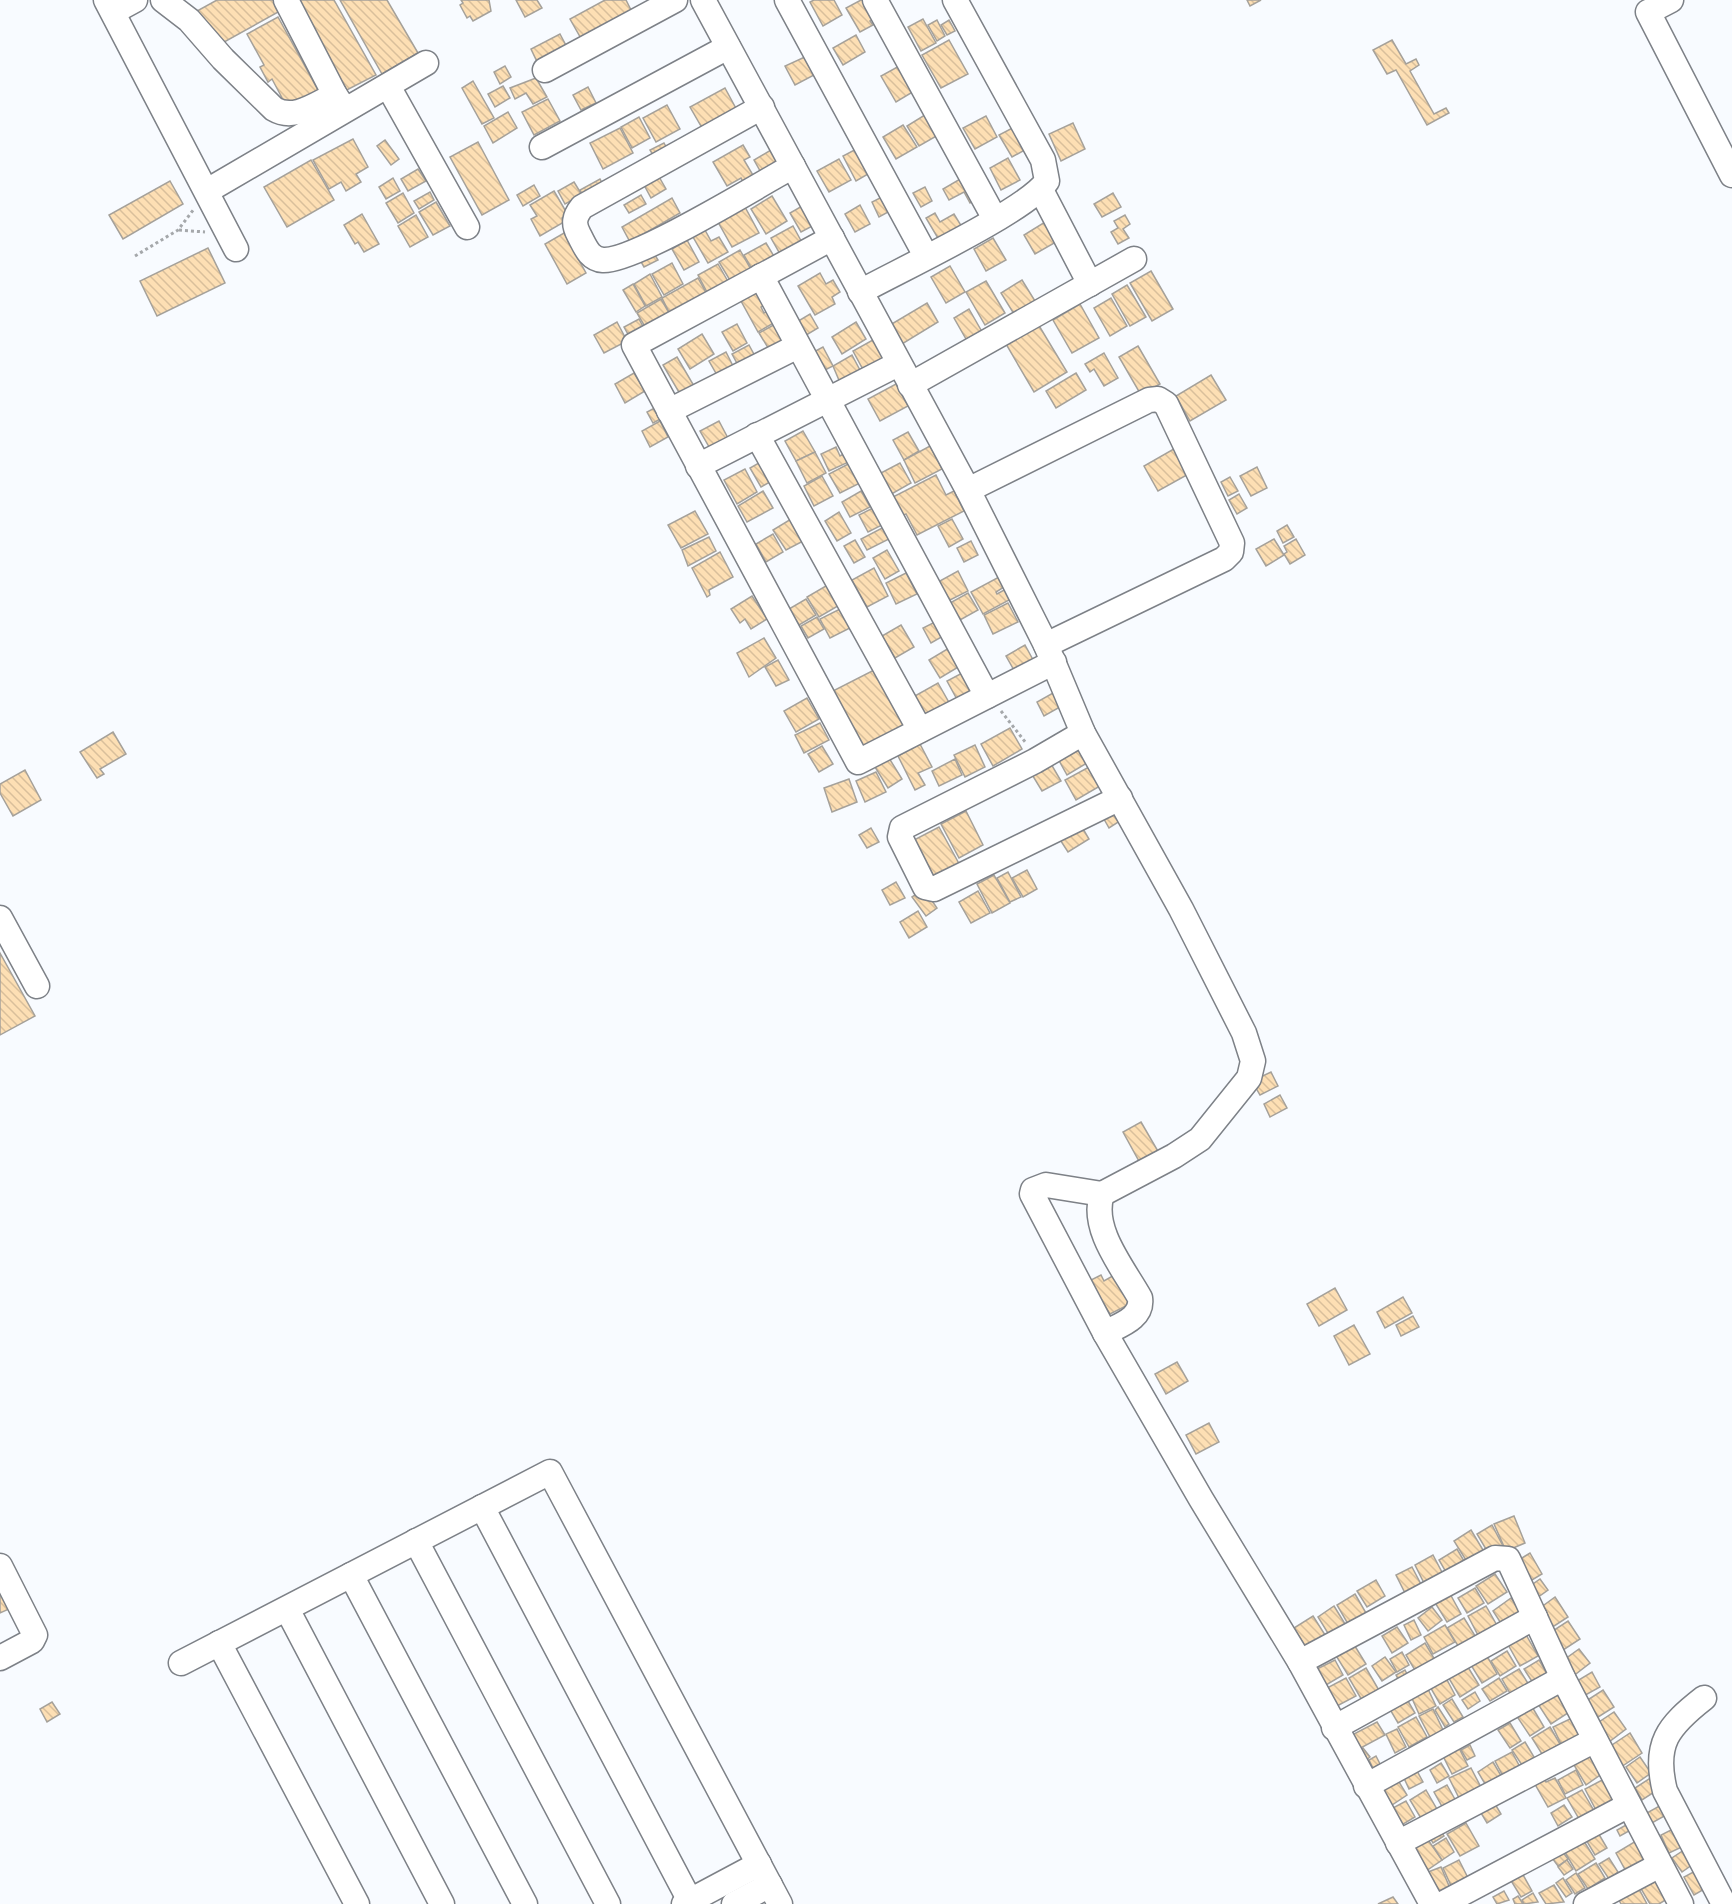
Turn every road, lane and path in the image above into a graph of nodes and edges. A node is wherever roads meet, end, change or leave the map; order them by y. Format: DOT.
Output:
graph roads {
  1 [pos="135,0"];
  2 [pos="164,0"];
  3 [pos="286,0"];
  4 [pos="675,0"];
  5 [pos="703,0"];
  6 [pos="787,0"];
  7 [pos="875,0"];
  8 [pos="955,0"];
  9 [pos="1671,0"];
  10 [pos="110,6"];
  11 [pos="1645,6"];
  12 [pos="729,47"];
  13 [pos="426,63"];
  14 [pos="545,69"];
  15 [pos="388,86"];
  16 [pos="340,102"];
  17 [pos="762,107"];
  18 [pos="542,147"];
  19 [pos="793,166"];
  20 [pos="1732,175"];
  21 [pos="1041,190"];
  22 [pos="207,191"];
  23 [pos="995,219"];
  24 [pos="467,227"];
  25 [pos="832,238"];
  26 [pos="236,249"];
  27 [pos="135,256"];
  28 [pos="926,256"];
  29 [pos="1134,259"];
  30 [pos="760,276"];
  31 [pos="1090,284"];
  32 [pos="860,292"];
  33 [pos="798,346"];
  34 [pos="904,375"];
  35 [pos="829,402"];
  36 [pos="669,411"];
  37 [pos="757,435"];
  38 [pos="698,466"];
  39 [pos="968,490"];
  40 [pos="1050,654"];
  41 [pos="987,696"];
  42 [pos="920,730"];
  43 [pos="1083,733"];
  44 [pos="1035,761"];
  45 [pos="1120,798"];
  46 [pos="0,918"];
  47 [pos="37,986"];
  48 [pos="1102,1194"];
  49 [pos="1105,1333"];
  50 [pos="482,1507"];
  51 [pos="416,1541"];
  52 [pos="0,1566"];
  53 [pos="351,1575"];
  54 [pos="286,1609"];
  55 [pos="1535,1617"];
  56 [pos="219,1643"];
  57 [pos="0,1658"];
  58 [pos="1300,1662"];
  59 [pos="181,1663"];
  60 [pos="1563,1678"];
  61 [pos="1704,1698"];
  62 [pos="1334,1728"];
  63 [pos="1595,1740"];
  64 [pos="1366,1786"];
  65 [pos="1629,1805"];
  66 [pos="1398,1844"];
  67 [pos="1660,1865"];
  68 [pos="770,1884"];
  69 [pos="687,1902"];
  70 [pos="357,1904"];
  71 [pos="442,1904"];
  72 [pos="525,1904"];
  73 [pos="608,1904"];
  74 [pos="734,1904"];
  75 [pos="1432,1904"];
  76 [pos="1442,1904"];
  77 [pos="1586,1904"];
  78 [pos="1681,1904"];
  79 [pos="1724,1904"];
  1 -- 10 [label="street"];
  2 -- 16 [label="street"];
  3 -- 16 [label="street"];
  4 -- 14 [label="street"];
  5 -- 12 [label="street"];
  6 -- 28 [label="street"];
  7 -- 23 [label="street"];
  8 -- 21 [label="street"];
  9 -- 11 [label="street"];
  10 -- 22 [label="street"];
  11 -- 20 [label="street"];
  12 -- 17 [label="street"];
  12 -- 18 [label="street"];
  13 -- 15 [label="street"];
  15 -- 16 [label="street"];
  15 -- 24 [label="street"];
  16 -- 22 [label="street"];
  17 -- 19 [label="street"];
  17 -- 19 [label="street"];
  19 -- 25 [label="street"];
  21 -- 23 [label="street"];
  21 -- 31 [label="street"];
  22 -- 26 [label="street"];
  22 -- 27 [label="path"];
  23 -- 28 [label="street"];
  25 -- 30 [label="street"];
  25 -- 32 [label="street"];
  28 -- 32 [label="street"];
  29 -- 31 [label="street"];
  30 -- 33 [label="street"];
  30 -- 36 [label="street"];
  31 -- 34 [label="street"];
  32 -- 34 [label="street"];
  33 -- 35 [label="street"];
  33 -- 36 [label="street"];
  34 -- 35 [label="street"];
  34 -- 39 [label="street"];
  35 -- 37 [label="street"];
  35 -- 41 [label="street"];
  36 -- 38 [label="street"];
  37 -- 38 [label="street"];
  37 -- 42 [label="street"];
  38 -- 42 [label="street"];
  39 -- 40 [label="street"];
  39 -- 40 [label="street"];
  40 -- 41 [label="street"];
  40 -- 43 [label="street"];
  41 -- 42 [label="street"];
  41 -- 44 [label="path"];
  43 -- 44 [label="street"];
  43 -- 45 [label="street"];
  44 -- 45 [label="street"];
  45 -- 48 [label="street"];
  46 -- 47 [label="street"];
  48 -- 49 [label="street"];
  48 -- 49 [label="street"];
  49 -- 58 [label="street"];
  50 -- 51 [label="street"];
  50 -- 68 [label="street"];
  50 -- 69 [label="street"];
  51 -- 53 [label="street"];
  51 -- 73 [label="street"];
  52 -- 57 [label="street"];
  53 -- 54 [label="street"];
  53 -- 72 [label="street"];
  54 -- 56 [label="street"];
  54 -- 71 [label="street"];
  55 -- 58 [label="street"];
  55 -- 60 [label="street"];
  55 -- 62 [label="street"];
  56 -- 59 [label="street"];
  56 -- 70 [label="street"];
  58 -- 62 [label="street"];
  60 -- 63 [label="street"];
  60 -- 64 [label="street"];
  61 -- 79 [label="street"];
  62 -- 64 [label="street"];
  63 -- 65 [label="street"];
  63 -- 66 [label="street"];
  64 -- 66 [label="street"];
  65 -- 67 [label="street"];
  65 -- 76 [label="street"];
  66 -- 75 [label="street"];
  67 -- 77 [label="street"];
  67 -- 78 [label="street"];
  68 -- 69 [label="street"];
  68 -- 74 [label="street"];
}
